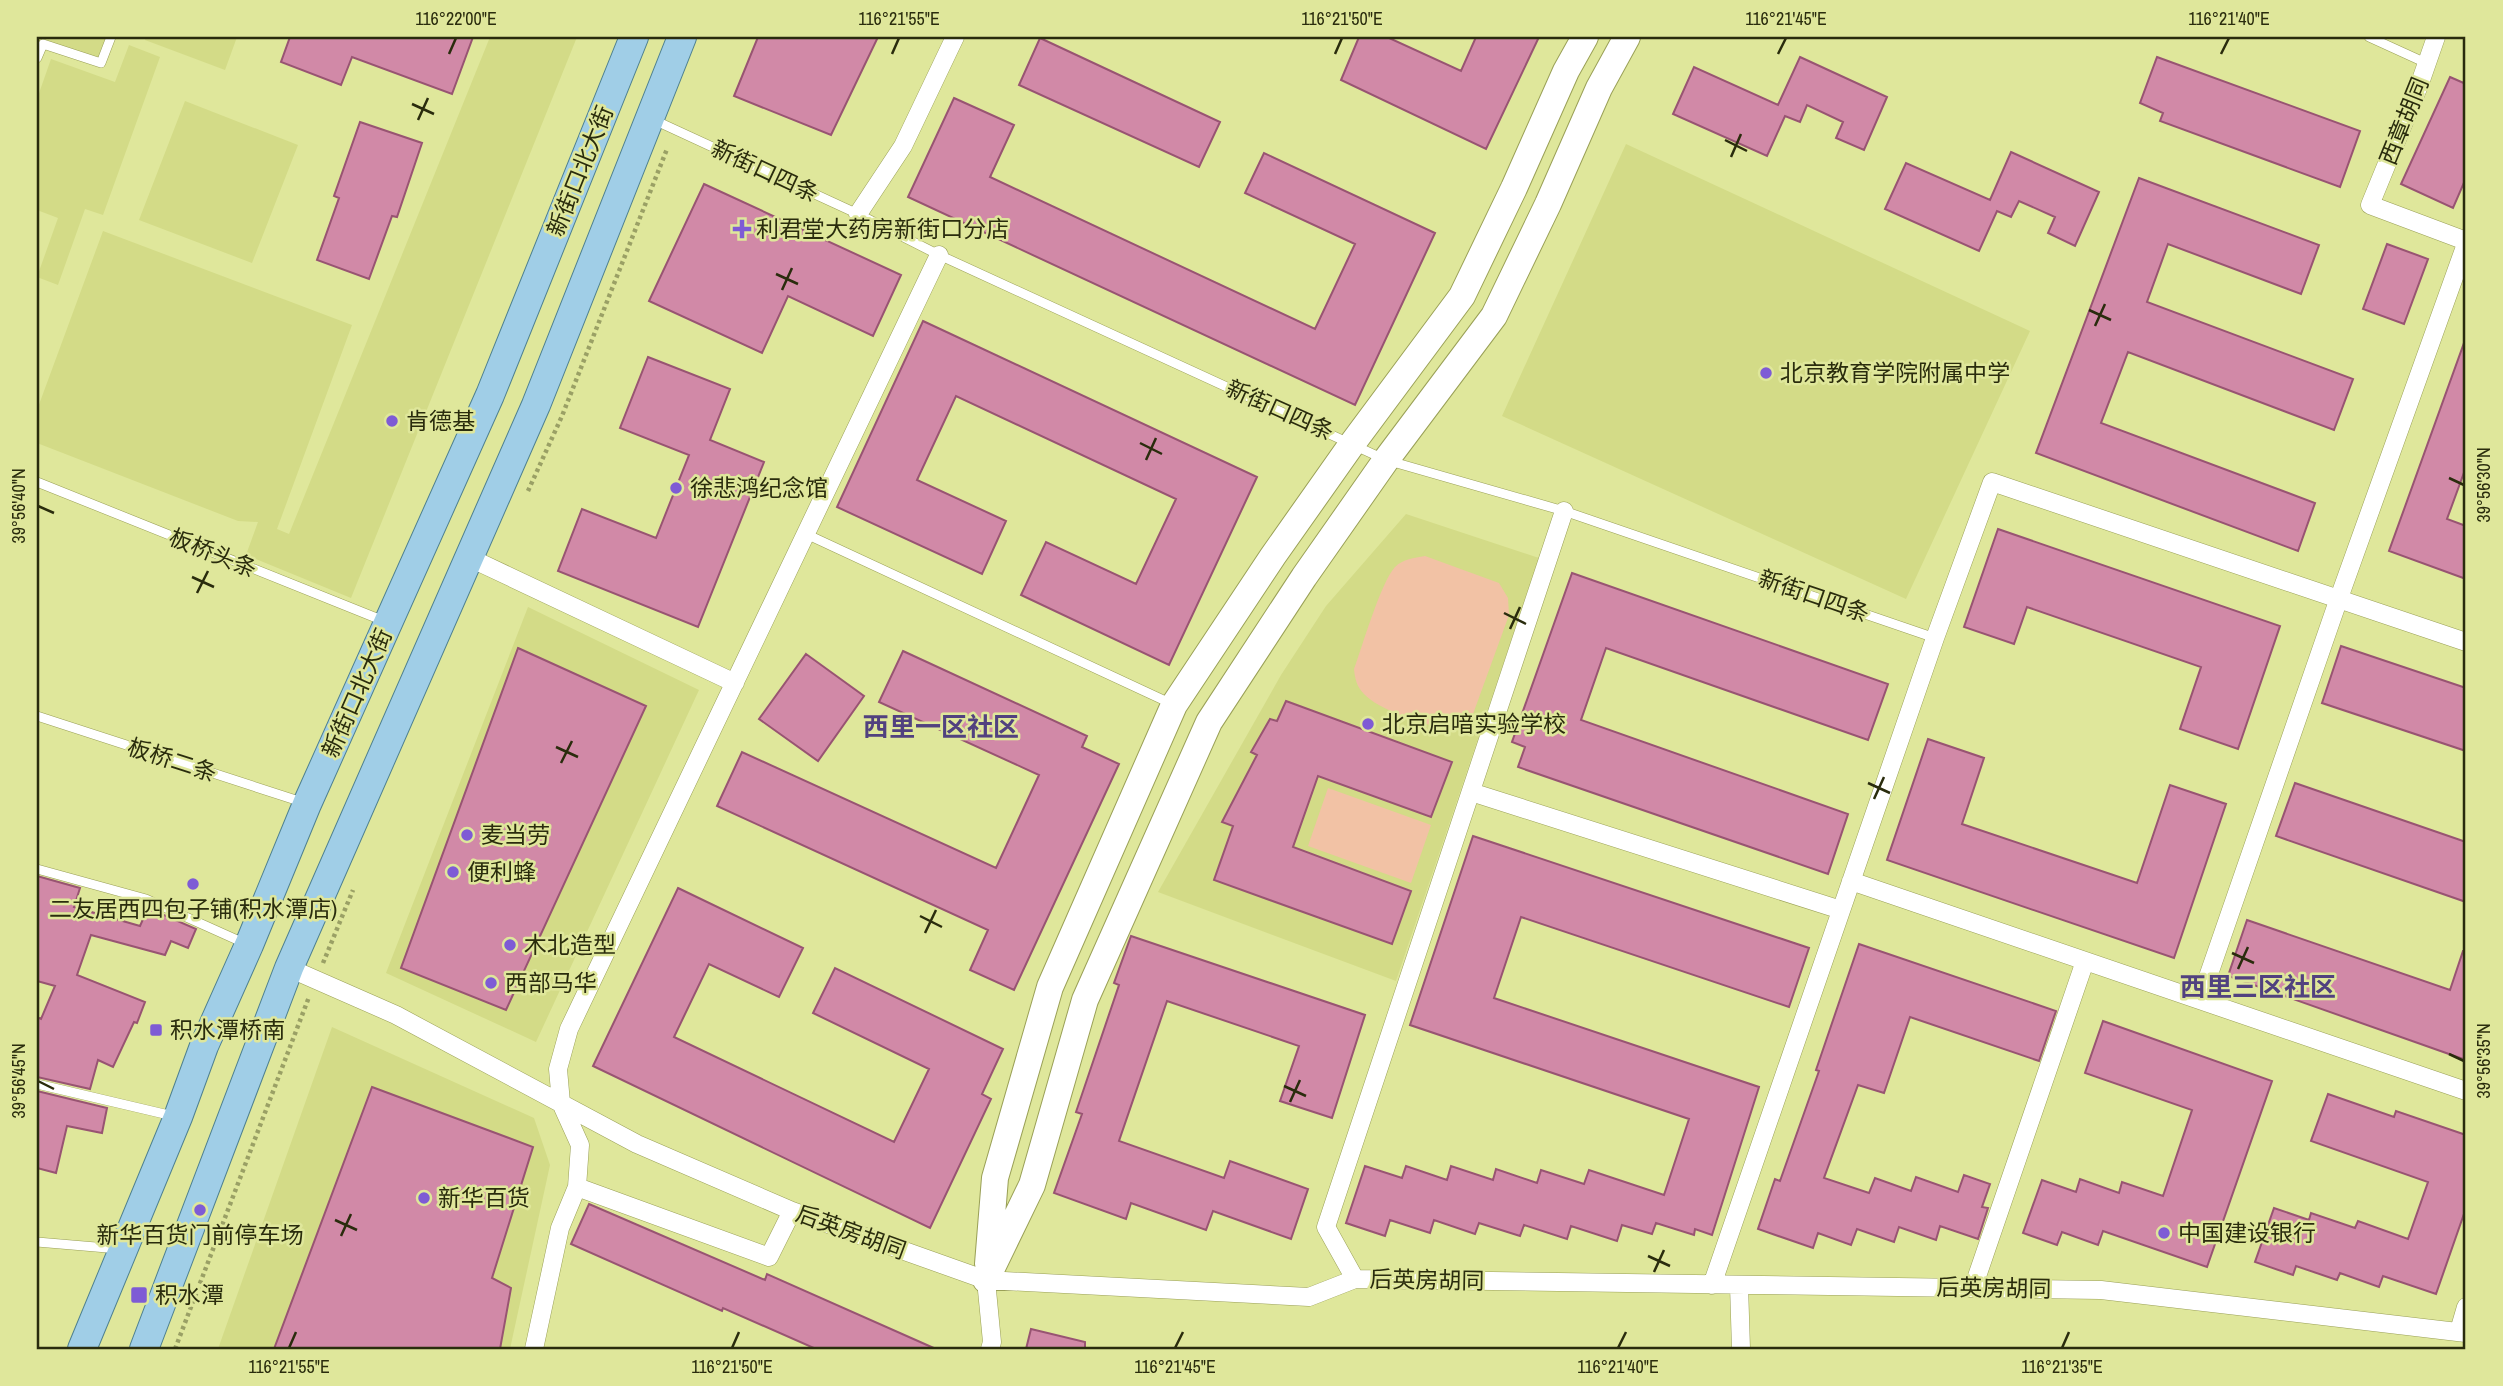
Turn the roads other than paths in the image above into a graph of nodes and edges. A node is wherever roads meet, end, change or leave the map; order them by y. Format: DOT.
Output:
graph roads {
  1 [pos="111,37"];
  2 [pos="634,37"];
  3 [pos="682,37"];
  4 [pos="955,37"];
  5 [pos="1585,37"];
  6 [pos="1627,37"];
  7 [pos="2369,37"];
  8 [pos="2435,37"];
  9 [pos="37,58"];
  10 [pos="2427,64"];
  11 [pos="662,124"];
  12 [pos="858,214"];
  13 [pos="2466,242"];
  14 [pos="939,255"];
  15 [pos="1352,443"];
  16 [pos="1386,460"];
  17 [pos="37,482"];
  18 [pos="1564,511"];
  19 [pos="806,534"];
  20 [pos="470,558"];
  21 [pos="2339,598"];
  22 [pos="389,623"];
  23 [pos="1935,638"];
  24 [pos="2466,642"];
  25 [pos="735,683"];
  26 [pos="1174,705"];
  27 [pos="37,716"];
  28 [pos="1471,792"];
  29 [pos="307,804"];
  30 [pos="37,869"];
  31 [pos="1851,881"];
  32 [pos="1841,911"];
  33 [pos="249,945"];
  34 [pos="2085,961"];
  35 [pos="289,968"];
  36 [pos="2200,1000"];
  37 [pos="37,1084"];
  38 [pos="2466,1091"];
  39 [pos="561,1103"];
  40 [pos="178,1117"];
  41 [pos="577,1186"];
  42 [pos="792,1211"];
  43 [pos="37,1242"];
  44 [pos="124,1250"];
  45 [pos="1355,1279"];
  46 [pos="986,1280"];
  47 [pos="1712,1285"];
  48 [pos="1739,1285"];
  49 [pos="1973,1288"];
  50 [pos="2466,1307"];
  51 [pos="2463,1332"];
  52 [pos="82,1349"];
  53 [pos="144,1349"];
  54 [pos="534,1349"];
  55 [pos="990,1349"];
  56 [pos="1741,1349"];
  1 -- 9 [label="lane"];
  2 -- 22 [label="main road, 新街口北大街"];
  3 -- 11 [label="main road, 新街口北大街"];
  4 -- 12 [label="street"];
  5 -- 15 [label="street"];
  6 -- 16 [label="street"];
  7 -- 10 [label="lane"];
  8 -- 10 [label="street, 西章胡同"];
  10 -- 13 [label="street, 西章胡同"];
  11 -- 12 [label="lane, 新街口四条"];
  11 -- 20 [label="main road, 新街口北大街"];
  12 -- 14 [label="lane, 新街口四条"];
  13 -- 21 [label="street"];
  14 -- 15 [label="lane, 新街口四条"];
  14 -- 19 [label="street"];
  15 -- 16 [label="lane, 新街口四条"];
  15 -- 26 [label="street"];
  16 -- 18 [label="lane, 新街口四条"];
  16 -- 46 [label="street"];
  17 -- 22 [label="lane, 板桥头条"];
  18 -- 23 [label="lane, 新街口四条"];
  18 -- 28 [label="street"];
  19 -- 25 [label="street"];
  19 -- 26 [label="lane"];
  20 -- 25 [label="street"];
  20 -- 35 [label="main road, 新街口北大街"];
  21 -- 23 [label="street"];
  21 -- 24 [label="street"];
  21 -- 36 [label="street"];
  22 -- 29 [label="main road, 新街口北大街"];
  23 -- 31 [label="street"];
  25 -- 39 [label="street"];
  26 -- 46 [label="street"];
  27 -- 29 [label="lane, 板桥二条"];
  28 -- 32 [label="street"];
  28 -- 45 [label="street"];
  29 -- 33 [label="main road, 新街口北大街"];
  30 -- 33 [label="lane"];
  31 -- 32 [label="street"];
  31 -- 34 [label="street"];
  32 -- 47 [label="street"];
  33 -- 40 [label="main road, 新街口北大街"];
  34 -- 36 [label="street"];
  34 -- 49 [label="street"];
  35 -- 39 [label="street, 后英房胡同"];
  35 -- 53 [label="main road, 新街口北大街"];
  36 -- 38 [label="street"];
  37 -- 40 [label="lane"];
  39 -- 41 [label="street"];
  39 -- 42 [label="street, 后英房胡同"];
  40 -- 44 [label="main road, 新街口北大街"];
  41 -- 42 [label="street"];
  41 -- 54 [label="street"];
  42 -- 46 [label="street, 后英房胡同"];
  43 -- 44 [label="lane"];
  44 -- 52 [label="main road, 新街口北大街"];
  45 -- 46 [label="street, 后英房胡同"];
  45 -- 47 [label="street, 后英房胡同"];
  46 -- 55 [label="street"];
  47 -- 48 [label="street, 后英房胡同"];
  48 -- 49 [label="street, 后英房胡同"];
  48 -- 56 [label="street"];
  49 -- 51 [label="street, 后英房胡同"];
  50 -- 51 [label="street"];
}
